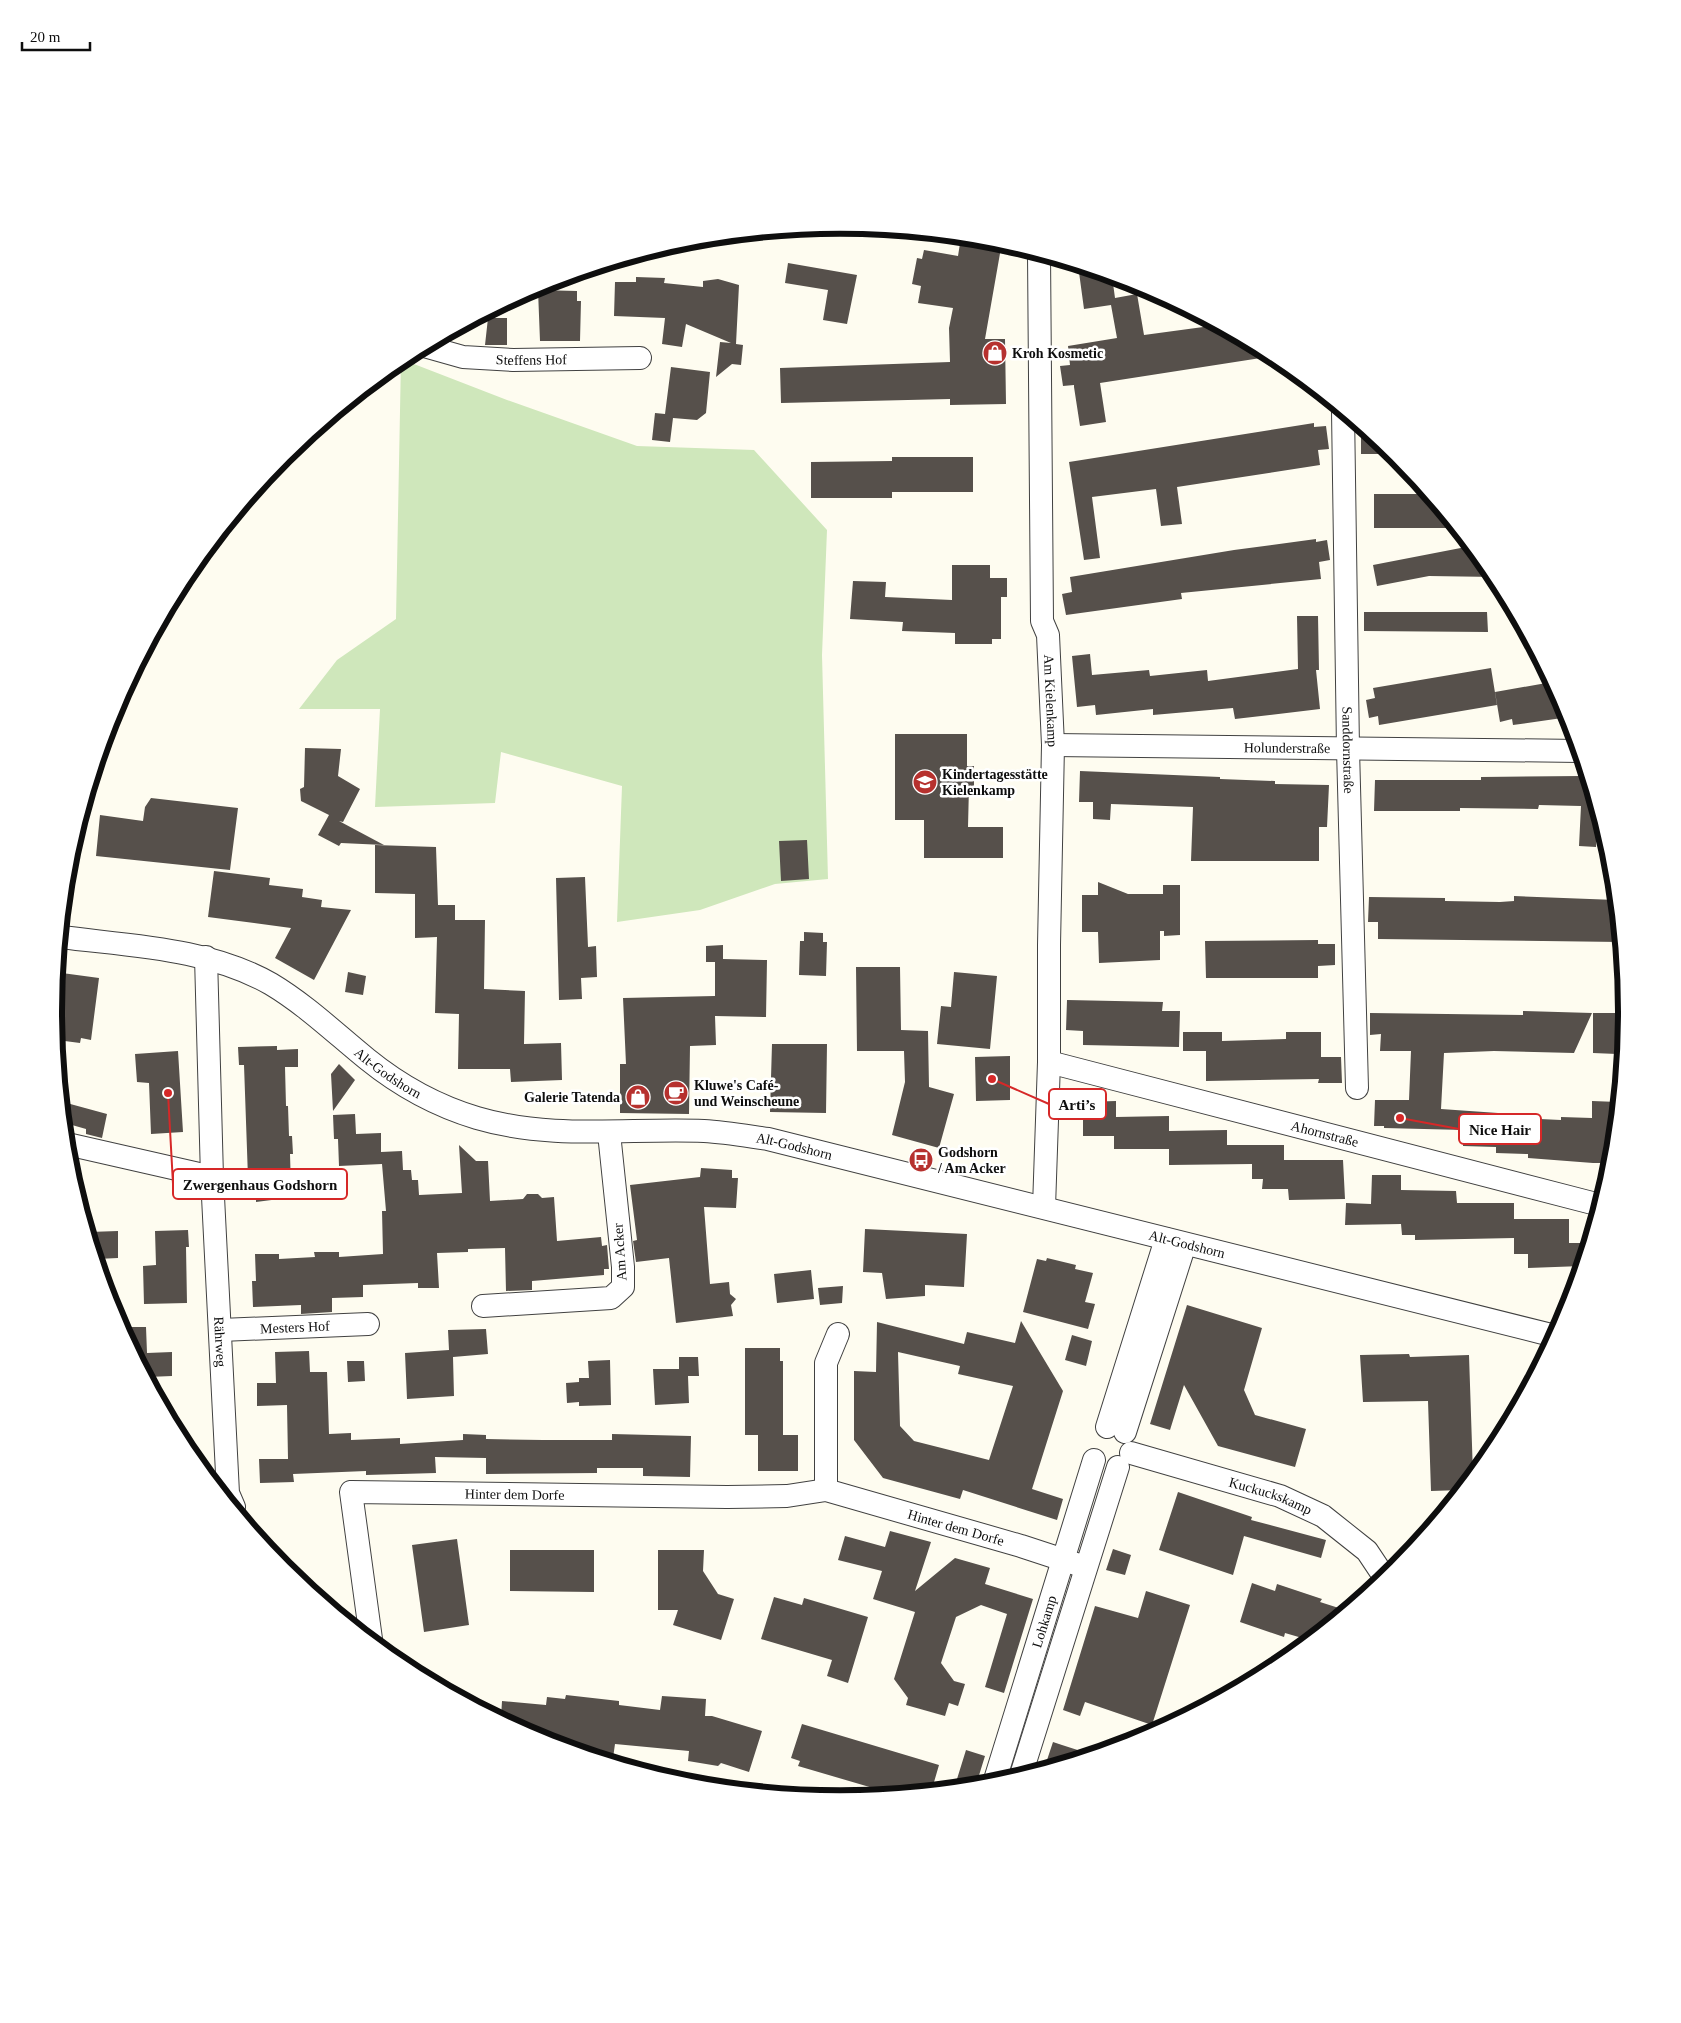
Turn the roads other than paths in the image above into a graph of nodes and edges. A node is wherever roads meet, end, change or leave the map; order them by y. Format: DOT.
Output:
graph roads {
  1 [pos="1039,259"];
  2 [pos="434,349"];
  3 [pos="640,358"];
  4 [pos="1343,419"];
  5 [pos="1053,745"];
  6 [pos="1348,749"];
  7 [pos="1573,751"];
  8 [pos="66,939"];
  9 [pos="206,957"];
  10 [pos="1049,1062"];
  11 [pos="1357,1088"];
  12 [pos="609,1133"];
  13 [pos="74,1146"];
  14 [pos="212,1177"];
  15 [pos="1594,1204"];
  16 [pos="1044,1207"];
  17 [pos="1175,1242"];
  18 [pos="483,1306"];
  19 [pos="368,1324"];
  20 [pos="221,1330"];
  21 [pos="838,1334"];
  22 [pos="1548,1334"];
  23 [pos="1116,1429"];
  24 [pos="1094,1460"];
  25 [pos="1125,1460"];
  26 [pos="826,1490"];
  27 [pos="228,1491"];
  28 [pos="1063,1559"];
  29 [pos="1085,1566"];
  30 [pos="1381,1571"];
  31 [pos="370,1631"];
  32 [pos="1023,1767"];
  33 [pos="997,1774"];
  1 -- 5 [label="street, Am Kielenkamp"];
  2 -- 3 [label="street, Steffens Hof"];
  4 -- 6 [label="street, Sanddornstraße"];
  5 -- 6 [label="street, Holunderstraße"];
  5 -- 10 [label="street, Am Kielenkamp"];
  6 -- 7 [label="street, Holunderstraße"];
  6 -- 11 [label="street, Sanddornstraße"];
  8 -- 9 [label="street, Alt-Godshorn"];
  9 -- 12 [label="street, Alt-Godshorn"];
  9 -- 14 [label="street, Rährweg"];
  10 -- 15 [label="street, Ahornstraße"];
  10 -- 16 [label="street, Am Kielenkamp"];
  12 -- 16 [label="street, Alt-Godshorn"];
  12 -- 18 [label="street, Am Acker"];
  13 -- 14 [label="street"];
  14 -- 20 [label="street, Rährweg"];
  16 -- 17 [label="street, Alt-Godshorn"];
  17 -- 22 [label="street, Alt-Godshorn"];
  17 -- 23 [label="street, Lohkamp"];
  19 -- 20 [label="street, Mesters Hof"];
  20 -- 27 [label="street, Rährweg"];
  21 -- 26 [label="street"];
  23 -- 24 [label="street, Lohkamp"];
  23 -- 25 [label="street"];
  24 -- 25 [label="street"];
  24 -- 28 [label="street, Lohkamp"];
  25 -- 29 [label="street, Lohkamp"];
  25 -- 30 [label="street, Kuckuckskamp"];
  26 -- 28 [label="street, Hinter dem Dorfe"];
  26 -- 31 [label="street, Hinter dem Dorfe"];
  28 -- 29 [label="street, Hinter dem Dorfe"];
  28 -- 33 [label="street, Lohkamp"];
  29 -- 32 [label="street, Lohkamp"];
}
